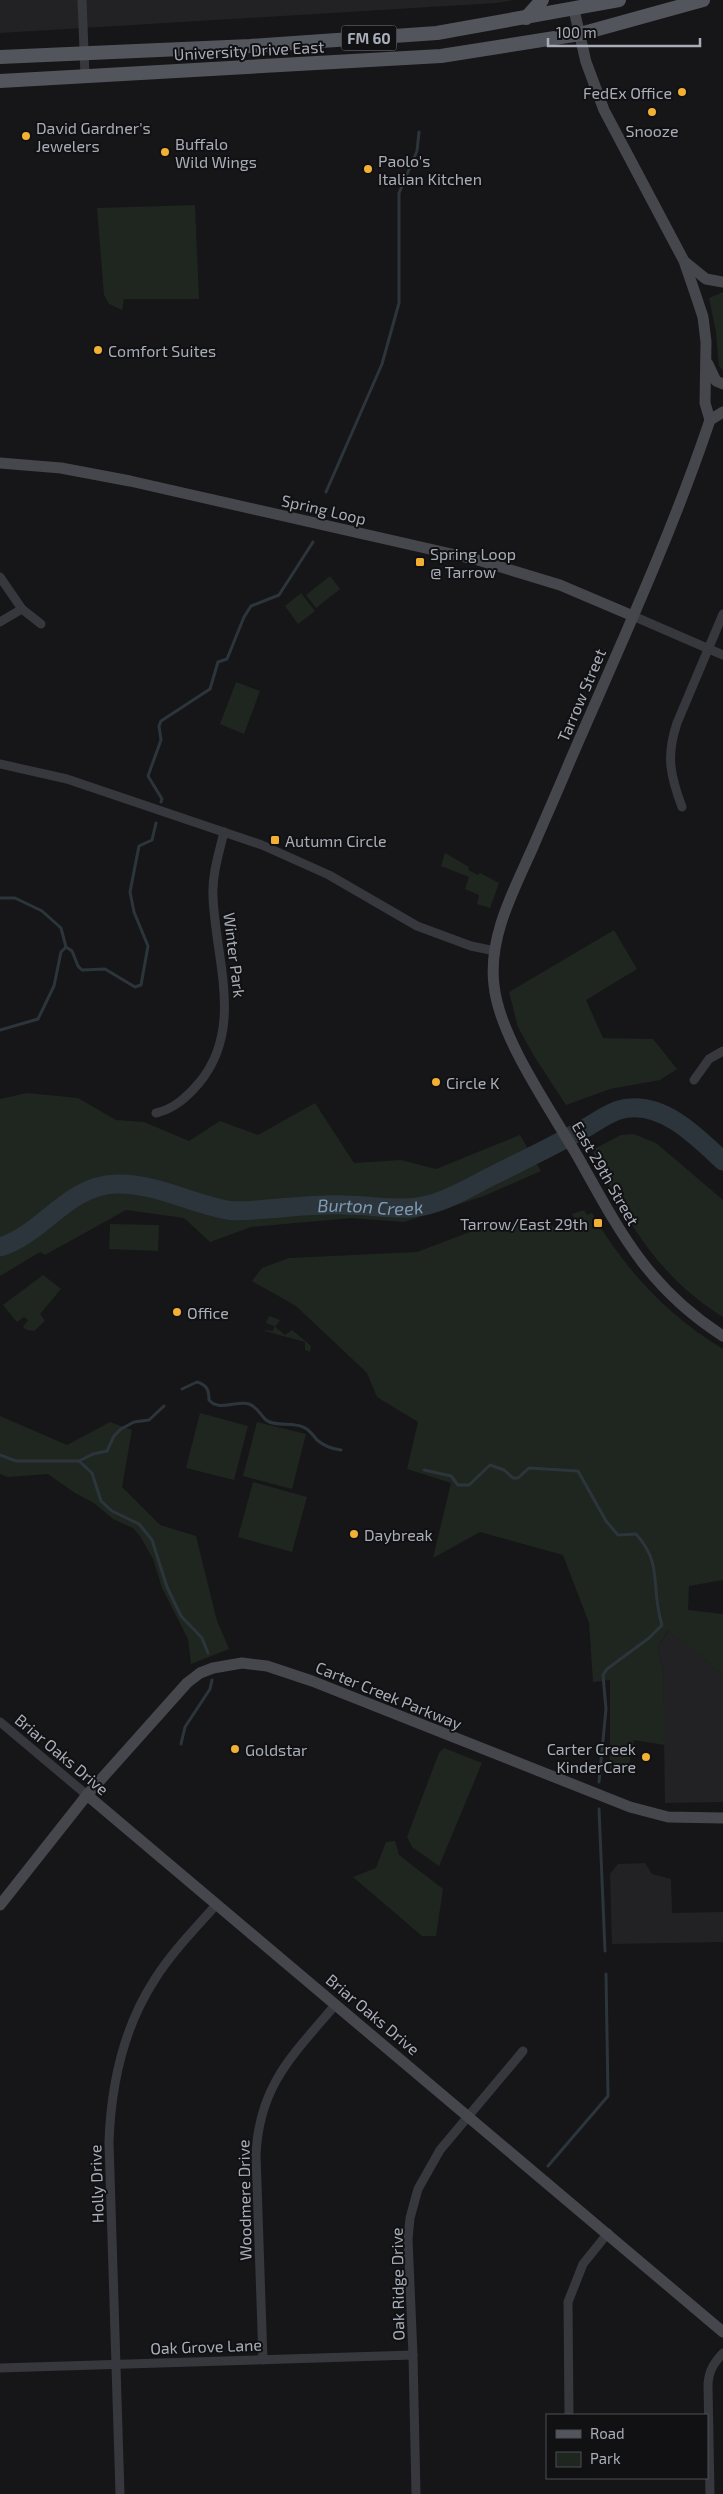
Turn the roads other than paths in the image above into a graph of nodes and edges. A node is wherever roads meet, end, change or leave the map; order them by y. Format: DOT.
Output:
graph roads {
  1 [pos="82,0"];
  2 [pos="542,0"];
  3 [pos="619,0"];
  4 [pos="703,0"];
  5 [pos="573,5"];
  6 [pos="526,18"];
  7 [pos="580,34"];
  8 [pos="309,42"];
  9 [pos="84,53"];
  10 [pos="0,57"];
  11 [pos="283,66"];
  12 [pos="84,76"];
  13 [pos="0,81"];
  14 [pos="684,261"];
  15 [pos="723,282"];
  16 [pos="707,362"];
  17 [pos="723,384"];
  18 [pos="723,412"];
  19 [pos="710,420"];
  20 [pos="0,463"];
  21 [pos="0,577"];
  22 [pos="22,609"];
  23 [pos="723,614"];
  24 [pos="633,616"];
  25 [pos="0,622"];
  26 [pos="41,624"];
  27 [pos="708,648"];
  28 [pos="723,655"];
  29 [pos="0,764"];
  30 [pos="682,807"];
  31 [pos="224,832"];
  32 [pos="495,950"];
  33 [pos="496,1000"];
  34 [pos="723,1051"];
  35 [pos="694,1080"];
  36 [pos="156,1113"];
  37 [pos="723,1336"];
  38 [pos="0,1722"];
  39 [pos="87,1795"];
  40 [pos="723,1818"];
  41 [pos="0,1905"];
  42 [pos="216,1905"];
  43 [pos="336,2004"];
  44 [pos="523,2051"];
  45 [pos="470,2116"];
  46 [pos="608,2233"];
  47 [pos="723,2332"];
  48 [pos="723,2353"];
  49 [pos="413,2355"];
  50 [pos="263,2360"];
  51 [pos="116,2364"];
  52 [pos="0,2368"];
  53 [pos="569,2414"];
  54 [pos="120,2494"];
  55 [pos="416,2494"];
  56 [pos="710,2494"];
  1 -- 9 [label="street"];
  2 -- 6 [label="main road"];
  3 -- 5 [label="main road, University Drive East / FM 60"];
  4 -- 7 [label="main road, University Drive East / FM 60"];
  5 -- 6 [label="main road, University Drive East / FM 60"];
  5 -- 7 [label="street"];
  6 -- 8 [label="main road, University Drive East / FM 60"];
  7 -- 11 [label="main road, University Drive East / FM 60"];
  7 -- 14 [label="street"];
  8 -- 9 [label="main road, University Drive East / FM 60"];
  8 -- 11 [label="main road"];
  9 -- 10 [label="main road, University Drive East / FM 60"];
  9 -- 12 [label="street"];
  11 -- 12 [label="main road, University Drive East / FM 60"];
  12 -- 13 [label="main road, University Drive East / FM 60"];
  14 -- 15 [label="street"];
  14 -- 16 [label="street"];
  16 -- 17 [label="street"];
  16 -- 19 [label="street"];
  18 -- 19 [label="street"];
  19 -- 24 [label="street, Tarrow Street"];
  20 -- 24 [label="street, Spring Loop"];
  21 -- 22 [label="street"];
  22 -- 25 [label="street"];
  22 -- 26 [label="street"];
  23 -- 27 [label="street"];
  24 -- 27 [label="street"];
  24 -- 32 [label="street, Tarrow Street"];
  27 -- 28 [label="street"];
  27 -- 30 [label="street"];
  29 -- 31 [label="street"];
  31 -- 32 [label="street"];
  31 -- 36 [label="street, Winter Park"];
  32 -- 33 [label="street, Tarrow Street"];
  33 -- 37 [label="street, East 29th Street"];
  34 -- 35 [label="street"];
  38 -- 39 [label="street, Briar Oaks Drive"];
  39 -- 40 [label="street, Carter Creek Parkway"];
  39 -- 41 [label="street, Carter Creek Parkway"];
  39 -- 42 [label="street, Briar Oaks Drive"];
  42 -- 43 [label="street, Briar Oaks Drive"];
  42 -- 51 [label="street, Holly Drive"];
  43 -- 45 [label="street, Briar Oaks Drive"];
  43 -- 50 [label="street, Woodmere Drive"];
  44 -- 45 [label="street, Oak Ridge Drive"];
  45 -- 46 [label="street, Briar Oaks Drive"];
  45 -- 49 [label="street, Oak Ridge Drive"];
  46 -- 47 [label="street, Briar Oaks Drive"];
  46 -- 53 [label="street"];
  48 -- 56 [label="street"];
  49 -- 50 [label="street, Oak Grove Lane"];
  49 -- 55 [label="street, Oak Ridge Drive"];
  50 -- 51 [label="street, Oak Grove Lane"];
  51 -- 52 [label="street, Oak Grove Lane"];
  51 -- 54 [label="street, Holly Drive"];
}
